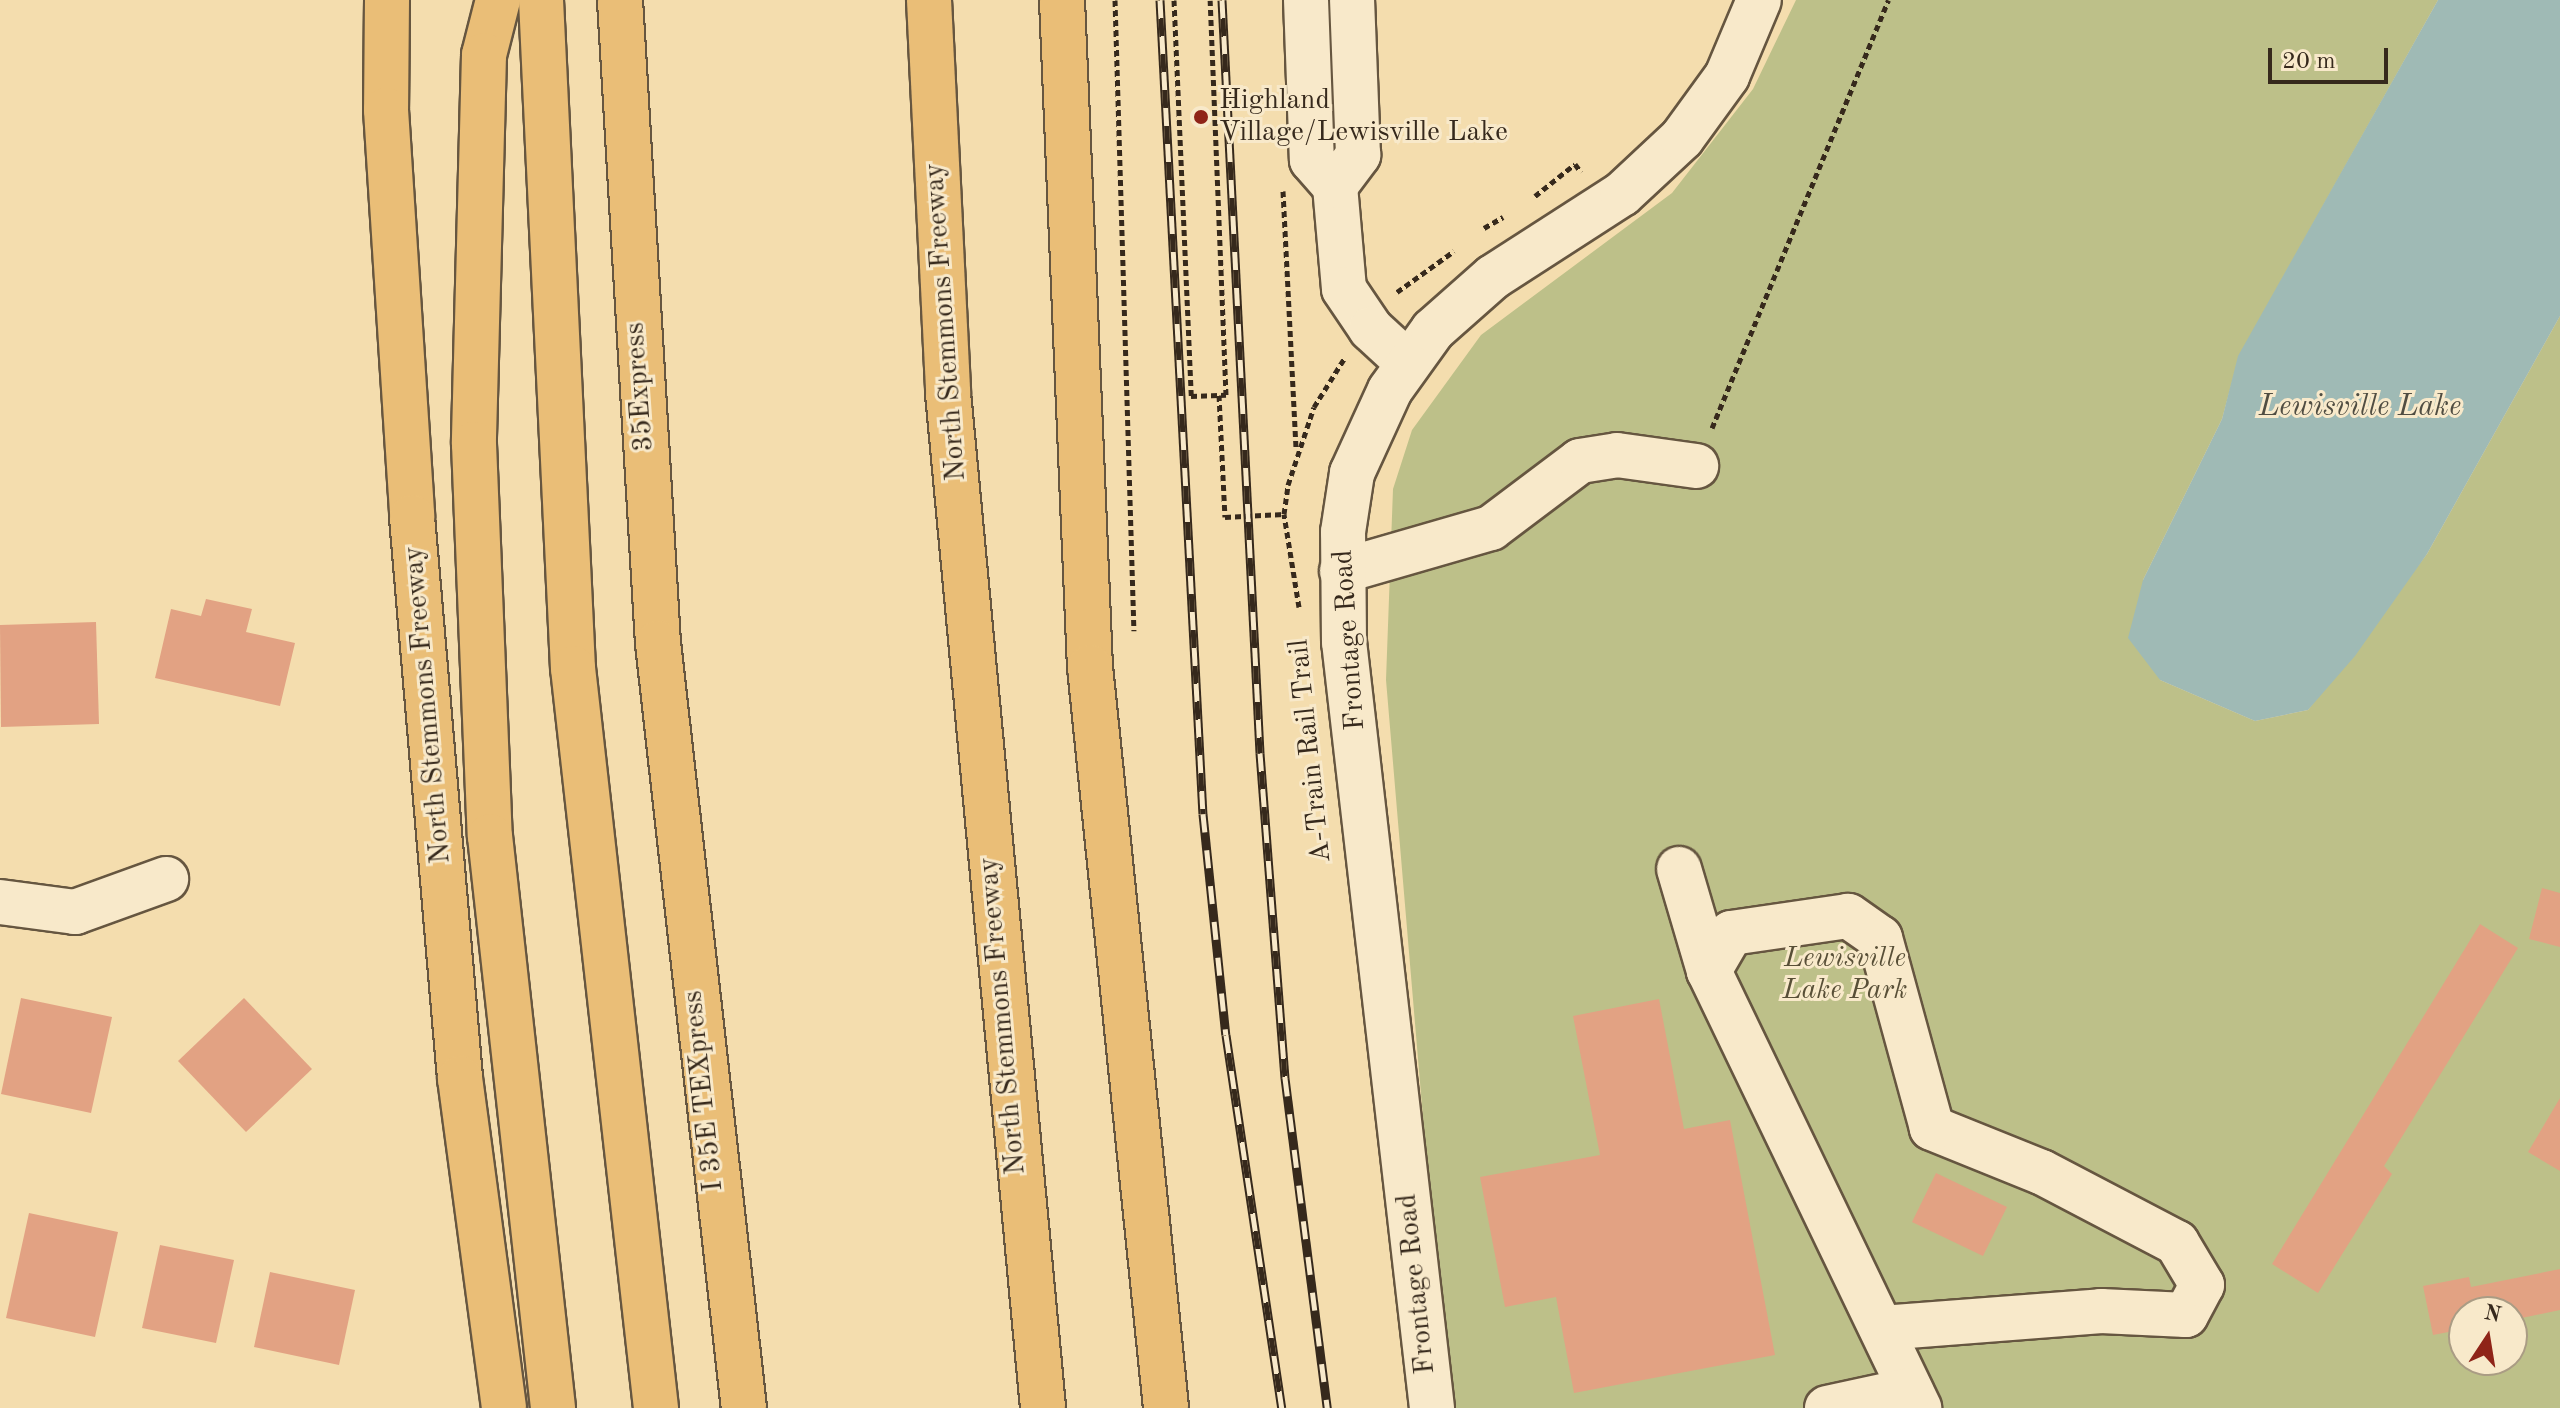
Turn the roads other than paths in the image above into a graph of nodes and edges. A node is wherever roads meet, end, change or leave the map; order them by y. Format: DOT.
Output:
graph roads {
  1 [pos="387,0"];
  2 [pos="498,0"];
  3 [pos="541,0"];
  4 [pos="620,0"];
  5 [pos="929,0"];
  6 [pos="1062,0"];
  7 [pos="1306,0"];
  8 [pos="1352,0"];
  9 [pos="1759,0"];
  10 [pos="1335,186"];
  11 [pos="1408,363"];
  12 [pos="1696,466"];
  13 [pos="1342,571"];
  14 [pos="671,774"];
  15 [pos="1679,869"];
  16 [pos="166,879"];
  17 [pos="0,902"];
  18 [pos="1709,971"];
  19 [pos="1882,1328"];
  20 [pos="1914,1399"];
  21 [pos="1431,1402"];
  22 [pos="504,1408"];
  23 [pos="553,1408"];
  24 [pos="656,1408"];
  25 [pos="744,1408"];
  26 [pos="1043,1408"];
  27 [pos="1166,1408"];
  28 [pos="1827,1408"];
  1 -- 22 [label="main road, North Stemmons Freeway"];
  2 -- 23 [label="main road"];
  3 -- 24 [label="main road"];
  4 -- 14 [label="main road, 35Express"];
  5 -- 26 [label="main road, North Stemmons Freeway"];
  6 -- 27 [label="main road"];
  7 -- 10 [label="street"];
  8 -- 10 [label="street"];
  9 -- 11 [label="street, Frontage Road"];
  10 -- 11 [label="street"];
  11 -- 13 [label="street, Frontage Road"];
  12 -- 13 [label="street"];
  13 -- 21 [label="street, Frontage Road"];
  14 -- 25 [label="main road, I 35E TEXpress"];
  15 -- 18 [label="street"];
  16 -- 17 [label="street"];
  18 -- 19 [label="street"];
  18 -- 19 [label="street"];
  19 -- 20 [label="street"];
  20 -- 28 [label="street"];
}
